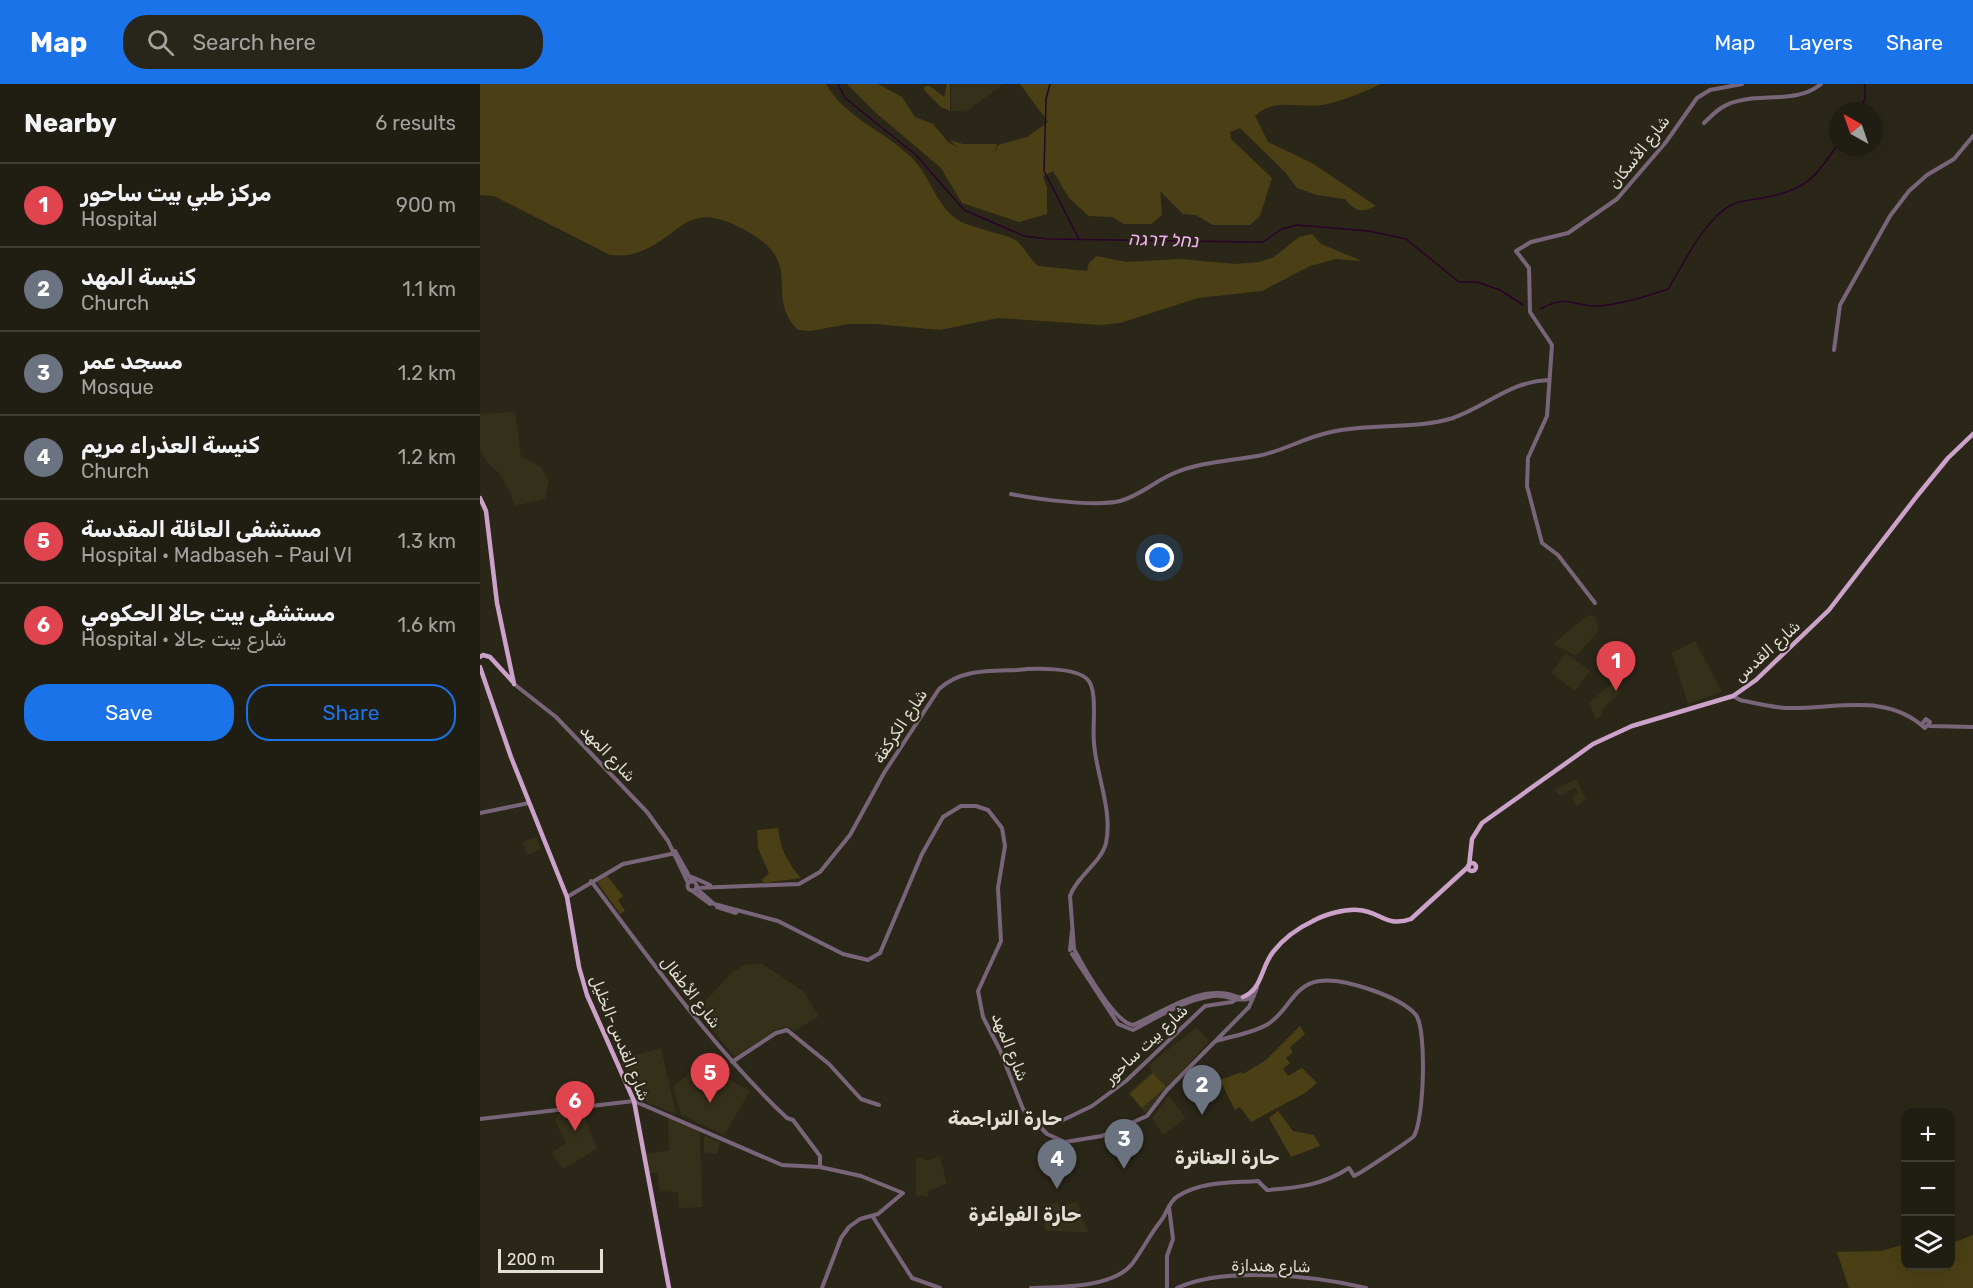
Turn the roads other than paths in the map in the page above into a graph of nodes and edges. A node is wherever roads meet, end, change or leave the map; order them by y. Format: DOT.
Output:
graph roads {
  1 [pos="1742,84"];
  2 [pos="1821,84"];
  3 [pos="1704,123"];
  4 [pos="1973,136"];
  5 [pos="1834,350"];
  6 [pos="1549,380"];
  7 [pos="1973,434"];
  8 [pos="1011,494"];
  9 [pos="480,498"];
  10 [pos="1595,603"];
  11 [pos="480,657"];
  12 [pos="480,667"];
  13 [pos="514,684"];
  14 [pos="1733,696"];
  15 [pos="1973,727"];
  16 [pos="529,803"];
  17 [pos="480,813"];
  18 [pos="674,852"];
  19 [pos="1471,864"];
  20 [pos="687,874"];
  21 [pos="1455,880"];
  22 [pos="591,881"];
  23 [pos="700,881"];
  24 [pos="691,882"];
  25 [pos="713,886"];
  26 [pos="696,888"];
  27 [pos="691,890"];
  28 [pos="567,897"];
  29 [pos="705,897"];
  30 [pos="783,925"];
  31 [pos="1257,991"];
  32 [pos="1242,998"];
  33 [pos="1249,1007"];
  34 [pos="1215,1041"];
  35 [pos="732,1062"];
  36 [pos="634,1101"];
  37 [pos="879,1105"];
  38 [pos="480,1119"];
  39 [pos="1036,1123"];
  40 [pos="820,1167"];
  41 [pos="1168,1206"];
  42 [pos="873,1217"];
  43 [pos="669,1288"];
  44 [pos="822,1288"];
  45 [pos="940,1288"];
  46 [pos="1031,1288"];
  47 [pos="1167,1288"];
  48 [pos="1178,1288"];
  49 [pos="1366,1288"];
  1 -- 6 [label="street, شارع الأسكان"];
  2 -- 3 [label="street"];
  4 -- 5 [label="street"];
  6 -- 8 [label="street"];
  6 -- 10 [label="street, شارع الأسكان"];
  7 -- 14 [label="main road, شارع القدس"];
  9 -- 13 [label="main road"];
  11 -- 13 [label="main road"];
  12 -- 16 [label="main road, شارع القدس-الخليل"];
  13 -- 18 [label="street, شارع المهد"];
  14 -- 15 [label="street"];
  14 -- 19 [label="main road, شارع القدس"];
  16 -- 17 [label="street"];
  16 -- 28 [label="main road, شارع القدس-الخليل"];
  18 -- 20 [label="street"];
  18 -- 22 [label="street"];
  18 -- 24 [label="street, شارع المهد"];
  19 -- 21 [label="main road"];
  19 -- 21 [label="main road"];
  20 -- 23 [label="street"];
  20 -- 24 [label="street"];
  21 -- 31 [label="main road"];
  22 -- 28 [label="street"];
  22 -- 35 [label="street, شارع الأطفال"];
  23 -- 24 [label="street"];
  23 -- 25 [label="street"];
  24 -- 26 [label="street"];
  24 -- 27 [label="street"];
  25 -- 26 [label="street"];
  25 -- 29 [label="street"];
  25 -- 32 [label="street, شارع الكركفة"];
  26 -- 27 [label="street"];
  26 -- 29 [label="street"];
  27 -- 30 [label="street, شارع المهد"];
  28 -- 36 [label="main road, شارع القدس-الخليل"];
  29 -- 30 [label="street, شارع المهد"];
  30 -- 39 [label="street, شارع المهد"];
  31 -- 32 [label="main road"];
  31 -- 33 [label="street"];
  32 -- 33 [label="street"];
  32 -- 39 [label="street, شارع بيت ساحور"];
  33 -- 34 [label="street"];
  34 -- 39 [label="street, شارع المهد"];
  34 -- 41 [label="street"];
  35 -- 37 [label="street"];
  35 -- 40 [label="street, شارع الأطفال"];
  36 -- 38 [label="street"];
  36 -- 40 [label="street"];
  36 -- 43 [label="main road, شارع القدس-الخليل"];
  40 -- 42 [label="street"];
  41 -- 46 [label="street"];
  41 -- 47 [label="street"];
  42 -- 44 [label="street"];
  42 -- 45 [label="street"];
  48 -- 49 [label="street, شارع هندازة"];
}
